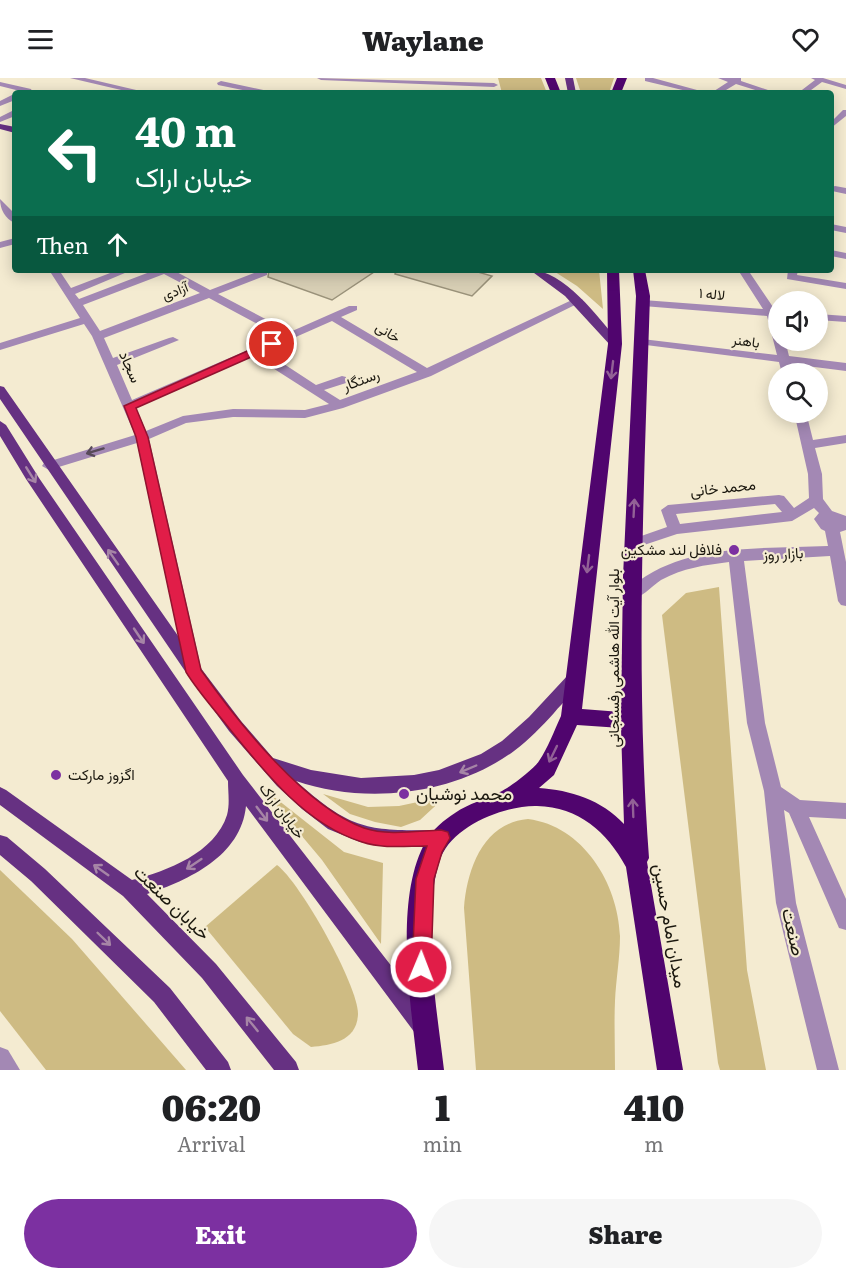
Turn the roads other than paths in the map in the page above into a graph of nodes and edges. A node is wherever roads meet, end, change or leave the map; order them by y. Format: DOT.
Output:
graph roads {
  1 [pos="74,78"];
  2 [pos="244,78"];
  3 [pos="722,78"];
  4 [pos="743,78"];
  5 [pos="648,79"];
  6 [pos="817,79"];
  7 [pos="404,80"];
  8 [pos="324,81"];
  9 [pos="733,81"];
  10 [pos="221,83"];
  11 [pos="0,84"];
  12 [pos="493,85"];
  13 [pos="231,86"];
  14 [pos="846,87"];
  15 [pos="24,90"];
  16 [pos="125,90"];
  17 [pos="224,90"];
  18 [pos="252,90"];
  19 [pos="692,90"];
  20 [pos="720,90"];
  21 [pos="763,90"];
  22 [pos="805,90"];
  23 [pos="844,109"];
  24 [pos="834,121"];
  25 [pos="835,189"];
  26 [pos="846,191"];
  27 [pos="0,202"];
  28 [pos="12,216"];
  29 [pos="56,273"];
  30 [pos="119,273"];
  31 [pos="157,273"];
  32 [pos="170,273"];
  33 [pos="263,273"];
  34 [pos="542,273"];
  35 [pos="613,273"];
  36 [pos="639,273"];
  37 [pos="745,273"];
  38 [pos="792,273"];
  39 [pos="846,286"];
  40 [pos="70,292"];
  41 [pos="209,294"];
  42 [pos="578,301"];
  43 [pos="78,303"];
  44 [pos="643,303"];
  45 [pos="768,304"];
  46 [pos="353,308"];
  47 [pos="768,313"];
  48 [pos="333,317"];
  49 [pos="828,318"];
  50 [pos="88,319"];
  51 [pos="846,319"];
  52 [pos="98,336"];
  53 [pos="289,336"];
  54 [pos="173,340"];
  55 [pos="642,342"];
  56 [pos="615,344"];
  57 [pos="0,347"];
  58 [pos="255,351"];
  59 [pos="781,351"];
  60 [pos="783,361"];
  61 [pos="111,363"];
  62 [pos="846,367"];
  63 [pos="427,374"];
  64 [pos="342,380"];
  65 [pos="315,389"];
  66 [pos="0,390"];
  67 [pos="339,405"];
  68 [pos="130,406"];
  69 [pos="803,423"];
  70 [pos="0,425"];
  71 [pos="142,437"];
  72 [pos="846,439"];
  73 [pos="808,445"];
  74 [pos="49,466"];
  75 [pos="816,500"];
  76 [pos="837,521"];
  77 [pos="632,544"];
  78 [pos="836,552"];
  79 [pos="736,556"];
  80 [pos="630,595"];
  81 [pos="846,601"];
  82 [pos="194,672"];
  83 [pos="575,678"];
  84 [pos="571,716"];
  85 [pos="632,720"];
  86 [pos="267,763"];
  87 [pos="237,780"];
  88 [pos="773,791"];
  89 [pos="0,795"];
  90 [pos="505,801"];
  91 [pos="796,808"];
  92 [pos="846,811"];
  93 [pos="441,838"];
  94 [pos="0,843"];
  95 [pos="637,866"];
  96 [pos="130,890"];
  97 [pos="846,921"];
  98 [pos="427,1031"];
  99 [pos="0,1058"];
  100 [pos="9,1070"];
  101 [pos="220,1070"];
  102 [pos="288,1070"];
  103 [pos="431,1070"];
  104 [pos="670,1070"];
  105 [pos="828,1070"];
  1 -- 16 [label="street"];
  2 -- 13 [label="street"];
  3 -- 9 [label="street"];
  4 -- 9 [label="street"];
  5 -- 19 [label="street"];
  6 -- 14 [label="street"];
  6 -- 22 [label="street"];
  7 -- 8 [label="street"];
  7 -- 12 [label="street"];
  9 -- 20 [label="street"];
  9 -- 21 [label="street"];
  10 -- 13 [label="street"];
  11 -- 15 [label="street"];
  13 -- 17 [label="street"];
  13 -- 18 [label="street"];
  23 -- 24 [label="street"];
  25 -- 26 [label="street"];
  27 -- 28 [label="street"];
  29 -- 40 [label="street, سجاد"];
  30 -- 40 [label="street"];
  31 -- 43 [label="street"];
  32 -- 41 [label="street"];
  33 -- 41 [label="street, آزادی"];
  34 -- 42 [label="main road"];
  35 -- 56 [label="highway, بلوار آیت الله هاشمی رفسنجانی"];
  36 -- 44 [label="highway, بلوار آیت الله هاشمی رفسنجانی"];
  37 -- 45 [label="street"];
  38 -- 39 [label="street"];
  40 -- 43 [label="street, سجاد"];
  41 -- 52 [label="street, آزادی"];
  41 -- 53 [label="street"];
  42 -- 56 [label="main road"];
  42 -- 63 [label="street, رستگار"];
  43 -- 50 [label="street, سجاد"];
  44 -- 47 [label="street, لاله ۱"];
  44 -- 55 [label="highway, بلوار آیت الله هاشمی رفسنجانی"];
  46 -- 48 [label="street"];
  48 -- 53 [label="street"];
  48 -- 63 [label="street, خانی"];
  49 -- 51 [label="street"];
  50 -- 52 [label="street, سجاد"];
  50 -- 57 [label="street"];
  52 -- 61 [label="street, سجاد"];
  53 -- 58 [label="street"];
  54 -- 61 [label="street"];
  55 -- 60 [label="street, باهنر"];
  77 -- 55 [label="highway, بلوار آیت الله هاشمی رفسنجانی, one-way"];
  56 -- 83 [label="highway, بلوار آیت الله هاشمی رفسنجانی, one-way"];
  58 -- 65 [label="street"];
  58 -- 68 [label="street"];
  59 -- 60 [label="street"];
  60 -- 62 [label="street, باهنر"];
  61 -- 68 [label="street, سجاد"];
  63 -- 67 [label="street, رستگار"];
  64 -- 65 [label="street"];
  65 -- 67 [label="street"];
  66 -- 74 [label="main road, خیابان اراک"];
  67 -- 71 [label="street, رستگار"];
  68 -- 71 [label="street, سجاد"];
  69 -- 73 [label="street"];
  70 -- 87 [label="main road, خیابان اراک, one-way"];
  71 -- 74 [label="street, رستگار, one-way"];
  71 -- 82 [label="street, سجاد"];
  72 -- 73 [label="street"];
  73 -- 75 [label="street"];
  82 -- 74 [label="main road, خیابان اراک, one-way"];
  75 -- 76 [label="street"];
  75 -- 77 [label="street"];
  76 -- 78 [label="street"];
  77 -- 80 [label="highway, بلوار آیت الله هاشمی رفسنجانی"];
  78 -- 79 [label="street, بازار روز"];
  78 -- 81 [label="street"];
  79 -- 80 [label="street, بازار روز"];
  79 -- 88 [label="street, صنعت"];
  80 -- 85 [label="highway, بلوار آیت الله هاشمی رفسنجانی"];
  82 -- 86 [label="main road, خیابان اراک"];
  83 -- 84 [label="highway, بلوار آیت الله هاشمی رفسنجانی"];
  83 -- 86 [label="main road, one-way"];
  84 -- 85 [label="highway"];
  84 -- 90 [label="highway, بلوار آیت الله هاشمی رفسنجانی, one-way"];
  95 -- 85 [label="highway, بلوار آیت الله هاشمی رفسنجانی, one-way"];
  86 -- 93 [label="main road, خیابان اراک"];
  87 -- 96 [label="main road, one-way"];
  87 -- 98 [label="main road, خیابان اراک, one-way"];
  88 -- 91 [label="street"];
  88 -- 105 [label="street, صنعت"];
  96 -- 89 [label="main road, خیابان صنعت, one-way"];
  90 -- 93 [label="highway, میدان امام حسین"];
  90 -- 95 [label="highway, میدان امام حسین"];
  91 -- 92 [label="street"];
  91 -- 97 [label="street"];
  93 -- 98 [label="highway, میدان امام حسین"];
  94 -- 101 [label="main road, one-way"];
  95 -- 104 [label="highway, میدان امام حسین"];
  102 -- 96 [label="main road, خیابان صنعت, one-way"];
  98 -- 103 [label="highway, میدان امام حسین"];
  99 -- 100 [label="street"];
}
